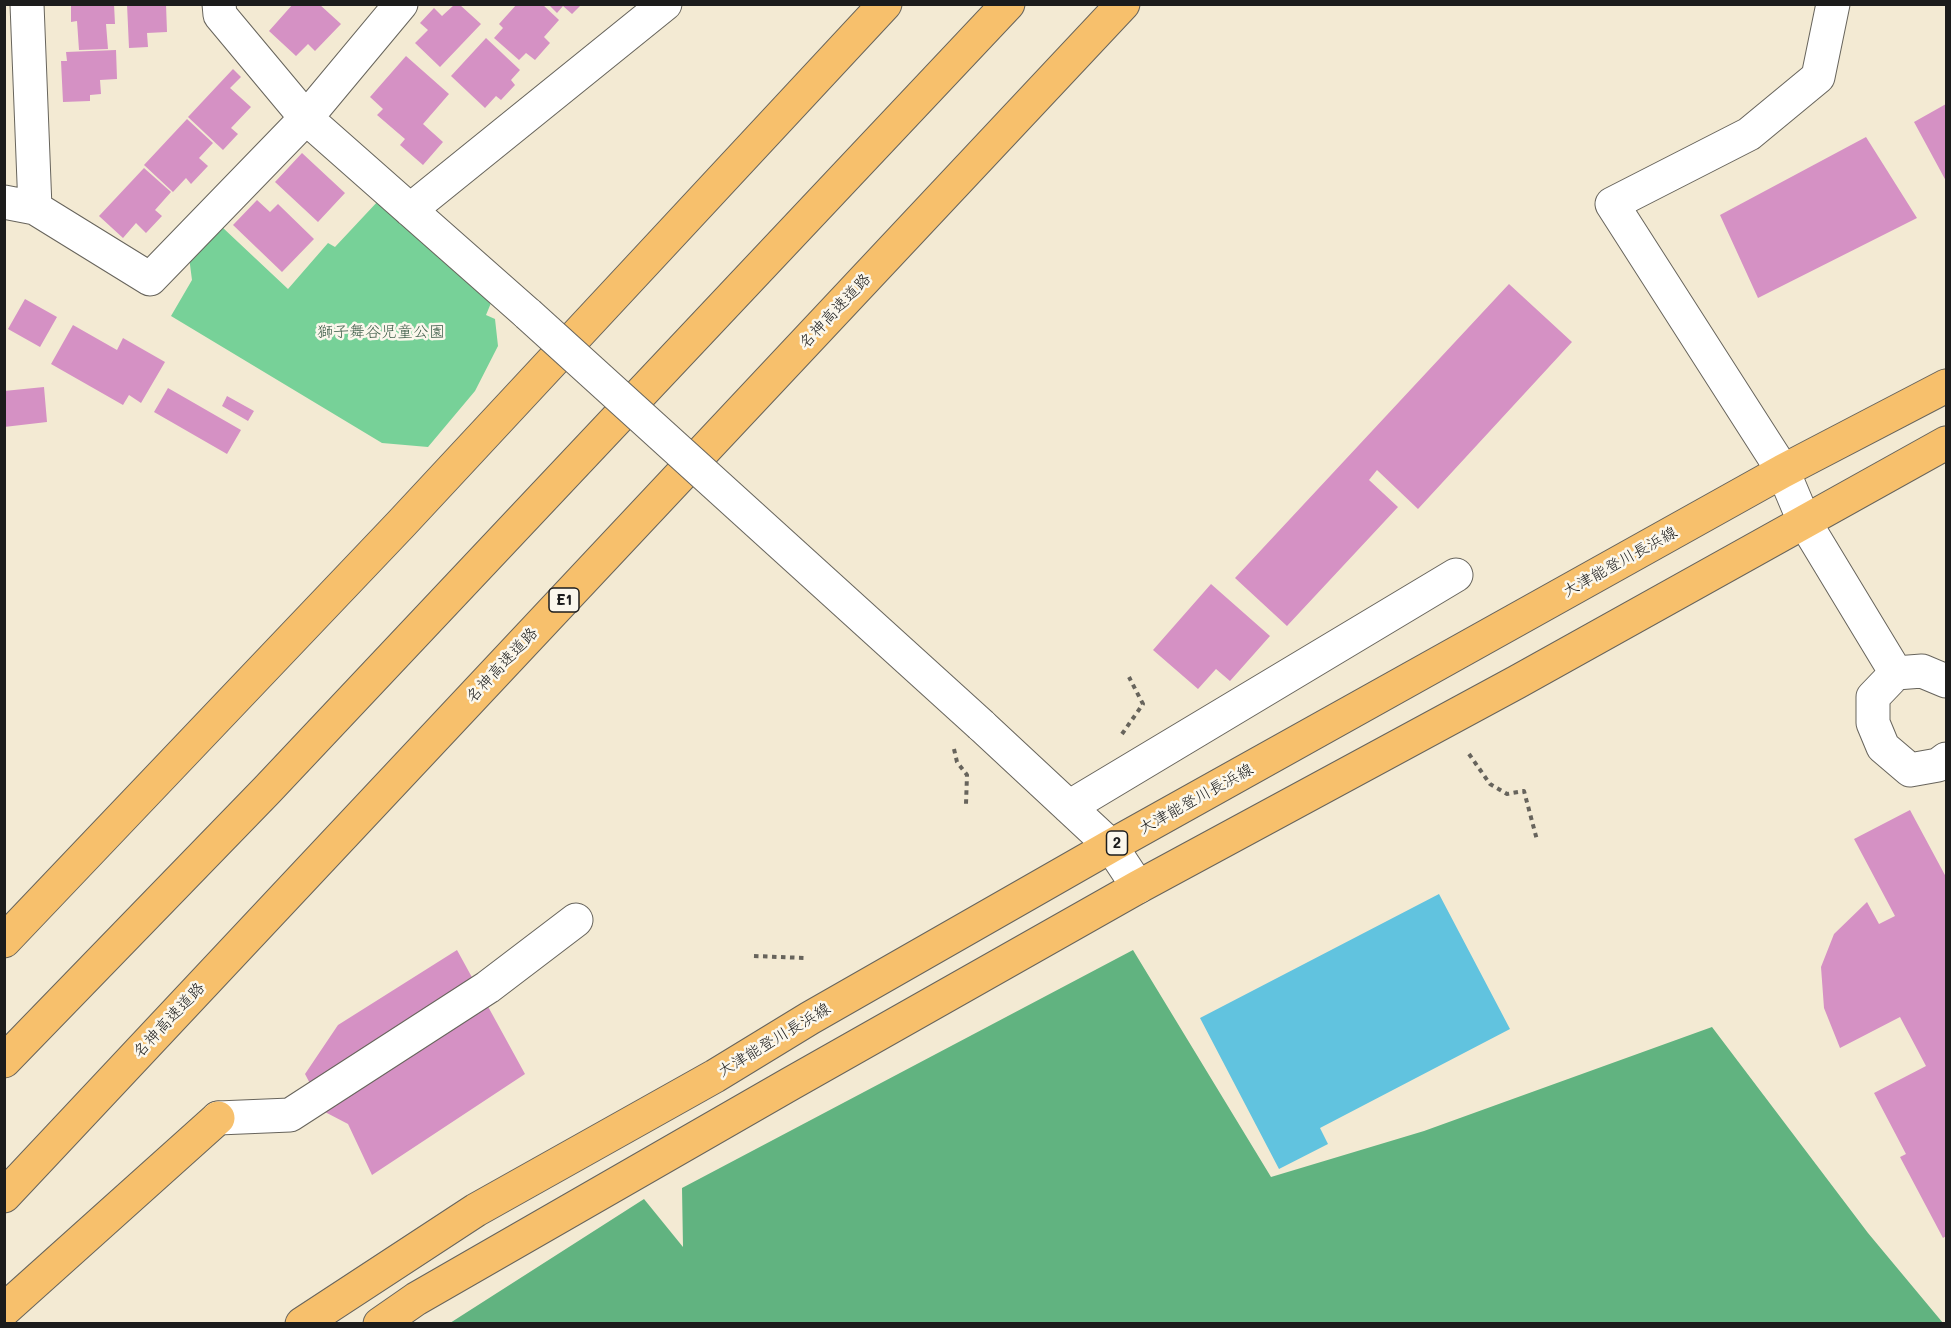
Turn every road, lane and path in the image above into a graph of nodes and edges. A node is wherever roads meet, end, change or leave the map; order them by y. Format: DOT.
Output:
graph roads {
  1 [pos="27,4"];
  2 [pos="219,4"];
  3 [pos="401,4"];
  4 [pos="665,4"];
  5 [pos="885,4"];
  6 [pos="1008,4"];
  7 [pos="1124,4"];
  8 [pos="1833,4"];
  9 [pos="306,118"];
  10 [pos="20,205"];
  11 [pos="410,210"];
  12 [pos="1947,386"];
  13 [pos="1947,443"];
  14 [pos="1783,471"];
  15 [pos="1804,521"];
  16 [pos="1456,575"];
  17 [pos="1896,673"];
  18 [pos="1947,681"];
  19 [pos="952,739"];
  20 [pos="1469,754"];
  21 [pos="1947,759"];
  22 [pos="966,804"];
  23 [pos="1069,807"];
  24 [pos="1537,840"];
  25 [pos="1111,846"];
  26 [pos="1138,887"];
  27 [pos="576,920"];
  28 [pos="4,941"];
  29 [pos="754,956"];
  30 [pos="805,958"];
  31 [pos="4,1061"];
  32 [pos="218,1118"];
  33 [pos="4,1196"];
  34 [pos="4,1310"];
  35 [pos="302,1323"];
  36 [pos="380,1323"];
  1 -- 10 [label="street"];
  2 -- 9 [label="street"];
  3 -- 9 [label="street"];
  4 -- 11 [label="street"];
  5 -- 28 [label="main road"];
  6 -- 31 [label="main road"];
  7 -- 33 [label="main road, 名神高速道路 / E1"];
  8 -- 14 [label="street"];
  9 -- 10 [label="street"];
  9 -- 11 [label="street"];
  11 -- 23 [label="street, bridge"];
  12 -- 14 [label="main road, 大津能登川長浜線 / 2"];
  13 -- 15 [label="main road"];
  14 -- 15 [label="street"];
  14 -- 25 [label="main road, 大津能登川長浜線 / 2"];
  15 -- 17 [label="street"];
  15 -- 26 [label="main road"];
  16 -- 23 [label="street"];
  17 -- 18 [label="street"];
  17 -- 21 [label="street"];
  19 -- 22 [label="path"];
  20 -- 24 [label="path"];
  23 -- 25 [label="street"];
  25 -- 26 [label="street"];
  25 -- 35 [label="main road, 大津能登川長浜線 / 2"];
  26 -- 36 [label="main road"];
  27 -- 32 [label="street"];
  29 -- 30 [label="path"];
  32 -- 34 [label="main road"];
}
